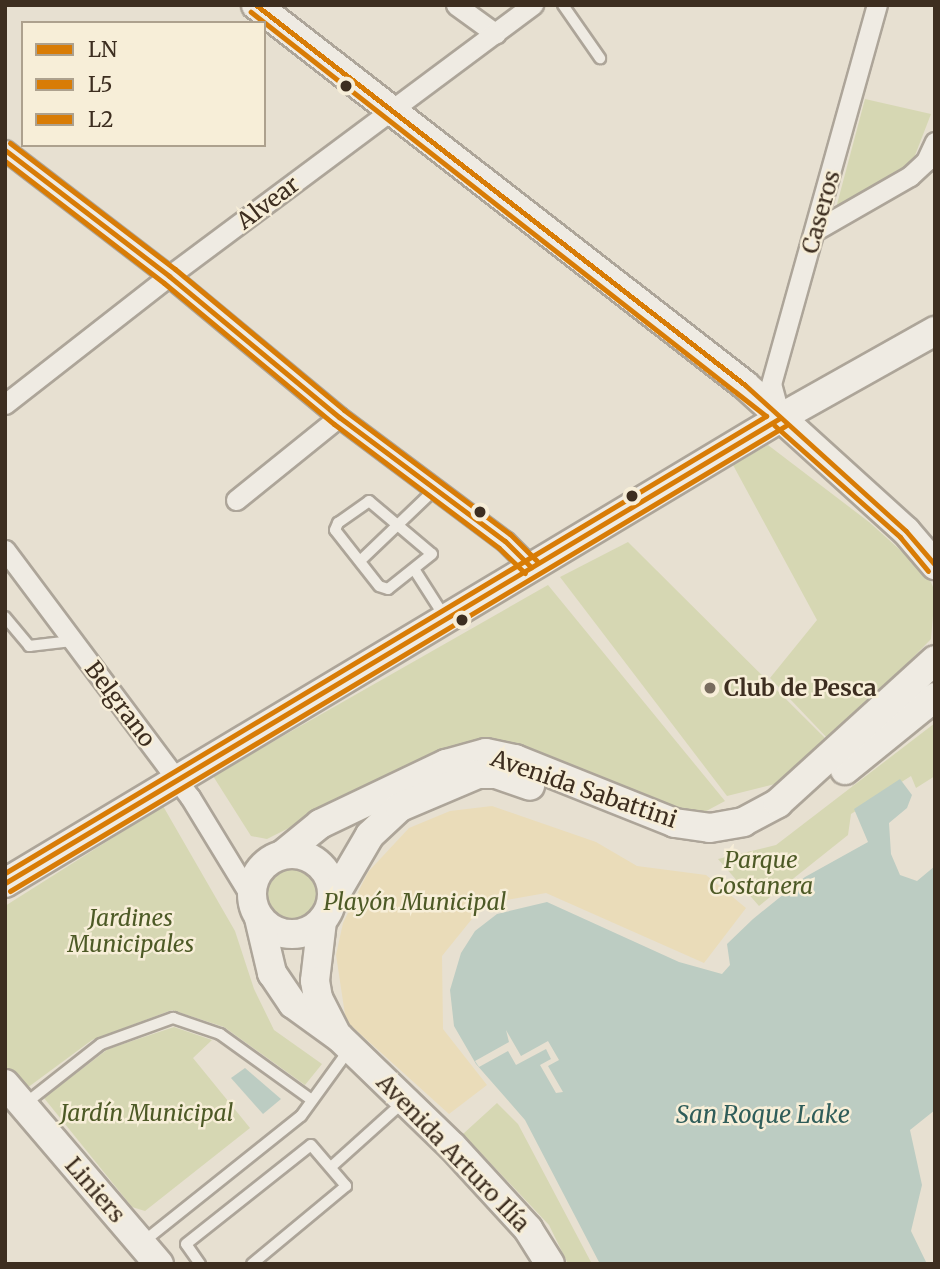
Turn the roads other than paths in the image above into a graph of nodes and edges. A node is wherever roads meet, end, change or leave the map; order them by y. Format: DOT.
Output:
graph roads {
  1 [pos="257,5"];
  2 [pos="456,5"];
  3 [pos="533,5"];
  4 [pos="562,5"];
  5 [pos="877,5"];
  6 [pos="496,34"];
  7 [pos="600,58"];
  8 [pos="391,111"];
  9 [pos="935,142"];
  10 [pos="5,150"];
  11 [pos="816,230"];
  12 [pos="169,276"];
  13 [pos="935,331"];
  14 [pos="5,404"];
  15 [pos="339,417"];
  16 [pos="780,418"];
  17 [pos="435,489"];
  18 [pos="236,500"];
  19 [pos="398,523"];
  20 [pos="906,531"];
  21 [pos="935,543"];
  22 [pos="7,558"];
  23 [pos="360,561"];
  24 [pos="935,565"];
  25 [pos="531,567"];
  26 [pos="414,569"];
  27 [pos="5,617"];
  28 [pos="446,620"];
  29 [pos="72,641"];
  30 [pos="935,660"];
  31 [pos="935,698"];
  32 [pos="175,778"];
  33 [pos="282,855"];
  34 [pos="8,880"];
  35 [pos="255,908"];
  36 [pos="327,910"];
  37 [pos="344,1042"];
  38 [pos="14,1094"];
  39 [pos="312,1100"];
  40 [pos="405,1100"];
  41 [pos="331,1167"];
  42 [pos="150,1253"];
  43 [pos="200,1264"];
  44 [pos="252,1264"];
  45 [pos="550,1264"];
  1 -- 8 [label="main road"];
  2 -- 6 [label="street"];
  3 -- 6 [label="street, Alvear"];
  4 -- 7 [label="lane"];
  5 -- 11 [label="street, Caseros"];
  6 -- 8 [label="street, Alvear"];
  8 -- 12 [label="street, Alvear"];
  8 -- 16 [label="main road"];
  9 -- 11 [label="street"];
  10 -- 12 [label="street"];
  11 -- 16 [label="street, Caseros"];
  12 -- 14 [label="street, Alvear"];
  12 -- 15 [label="street"];
  13 -- 16 [label="main road"];
  15 -- 17 [label="street"];
  15 -- 18 [label="street"];
  16 -- 20 [label="main road"];
  16 -- 25 [label="main road"];
  17 -- 19 [label="lane"];
  17 -- 25 [label="street"];
  19 -- 23 [label="lane"];
  19 -- 23 [label="lane"];
  19 -- 26 [label="lane"];
  20 -- 21 [label="main road"];
  20 -- 24 [label="main road"];
  22 -- 29 [label="street, Belgrano"];
  23 -- 26 [label="lane"];
  25 -- 28 [label="main road"];
  26 -- 28 [label="lane"];
  27 -- 29 [label="lane"];
  28 -- 32 [label="main road"];
  29 -- 32 [label="street, Belgrano"];
  30 -- 33 [label="main road, Avenida Sabattini"];
  31 -- 36 [label="main road, Avenida Sabattini"];
  32 -- 34 [label="main road"];
  32 -- 35 [label="street, Belgrano"];
  33 -- 35 [label="main road"];
  33 -- 36 [label="main road"];
  35 -- 36 [label="main road"];
  35 -- 37 [label="main road"];
  36 -- 37 [label="main road, Avenida Sabattini"];
  37 -- 39 [label="lane"];
  37 -- 40 [label="main road, Avenida Arturo Ilía"];
  38 -- 39 [label="lane"];
  38 -- 42 [label="main road, Liniers"];
  39 -- 42 [label="lane"];
  40 -- 41 [label="lane"];
  40 -- 45 [label="main road, Avenida Arturo Ilía"];
  41 -- 43 [label="lane"];
  41 -- 44 [label="lane"];
}
